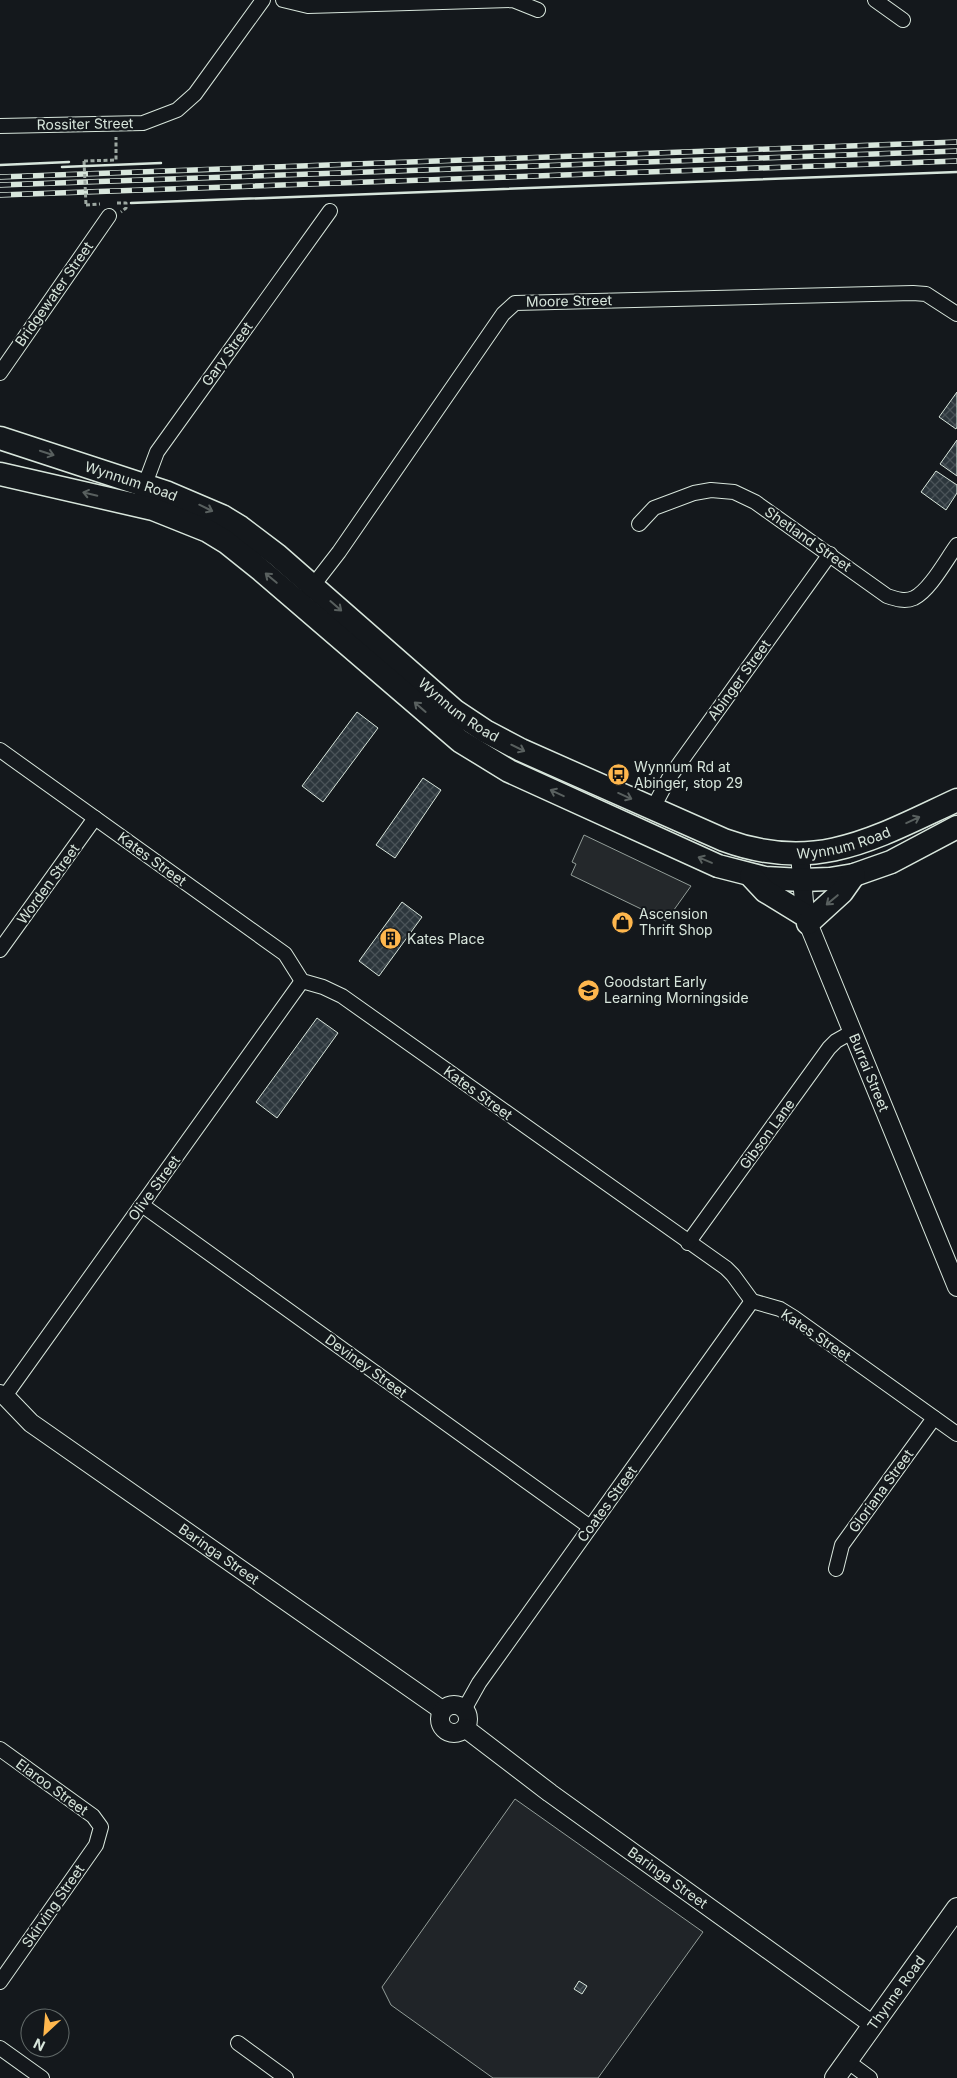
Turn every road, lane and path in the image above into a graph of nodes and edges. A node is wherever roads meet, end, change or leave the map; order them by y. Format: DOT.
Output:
graph roads {
  1 [pos="263,0"];
  2 [pos="283,0"];
  3 [pos="875,0"];
  4 [pos="430,1"];
  5 [pos="538,10"];
  6 [pos="903,20"];
  7 [pos="116,124"];
  8 [pos="0,126"];
  9 [pos="86,205"];
  10 [pos="330,210"];
  11 [pos="109,216"];
  12 [pos="957,314"];
  13 [pos="0,372"];
  14 [pos="0,439"];
  15 [pos="0,474"];
  16 [pos="141,495"];
  17 [pos="639,524"];
  18 [pos="957,545"];
  19 [pos="830,554"];
  20 [pos="306,594"];
  21 [pos="0,750"];
  22 [pos="957,800"];
  23 [pos="653,808"];
  24 [pos="95,818"];
  25 [pos="957,827"];
  26 [pos="800,854"];
  27 [pos="854,875"];
  28 [pos="751,876"];
  29 [pos="802,880"];
  30 [pos="807,919"];
  31 [pos="0,950"];
  32 [pos="302,981"];
  33 [pos="852,1032"];
  34 [pos="142,1205"];
  35 [pos="688,1243"];
  36 [pos="957,1287"];
  37 [pos="752,1301"];
  38 [pos="2,1395"];
  39 [pos="934,1418"];
  40 [pos="957,1434"];
  41 [pos="590,1527"];
  42 [pos="836,1569"];
  43 [pos="465,1708"];
  44 [pos="442,1710"];
  45 [pos="465,1728"];
  46 [pos="0,1749"];
  47 [pos="101,1827"];
  48 [pos="957,1908"];
  49 [pos="0,1982"];
  50 [pos="873,2025"];
  51 [pos="238,2043"];
  52 [pos="0,2048"];
  53 [pos="847,2061"];
  54 [pos="42,2078"];
  55 [pos="286,2078"];
  56 [pos="835,2078"];
  57 [pos="870,2078"];
  1 -- 7 [label="street, Rossiter Street"];
  2 -- 4 [label="street"];
  3 -- 6 [label="street"];
  4 -- 5 [label="street"];
  7 -- 8 [label="street, Rossiter Street"];
  7 -- 9 [label="path, bridge"];
  10 -- 16 [label="street, Gary Street"];
  11 -- 13 [label="street, Bridgewater Street"];
  12 -- 20 [label="street, Moore Street"];
  14 -- 16 [label="main road, Wynnum Road, one-way"];
  16 -- 15 [label="main road, Wynnum Road, one-way"];
  16 -- 20 [label="main road, Wynnum Road"];
  17 -- 19 [label="street, Shetland Street"];
  18 -- 19 [label="street, Shetland Street"];
  19 -- 23 [label="street, Abinger Street"];
  20 -- 23 [label="main road, Wynnum Road, one-way"];
  28 -- 20 [label="main road, Wynnum Road, one-way"];
  21 -- 24 [label="street, Kates Street"];
  26 -- 22 [label="main road, Wynnum Road, one-way"];
  23 -- 26 [label="main road, Wynnum Road"];
  24 -- 31 [label="street, Worden Street"];
  24 -- 32 [label="street, Kates Street"];
  25 -- 27 [label="main road, Wynnum Road"];
  26 -- 29 [label="street, Burrai Street"];
  27 -- 29 [label="main road, Wynnum Road"];
  27 -- 30 [label="main road, one-way"];
  28 -- 29 [label="main road, Wynnum Road"];
  28 -- 30 [label="main road"];
  29 -- 30 [label="street, Burrai Street"];
  30 -- 33 [label="street, Burrai Street"];
  32 -- 34 [label="street, Olive Street"];
  32 -- 35 [label="street, Kates Street"];
  33 -- 35 [label="street, Gibson Lane"];
  33 -- 36 [label="street, Burrai Street"];
  34 -- 38 [label="street, Olive Street"];
  34 -- 41 [label="street, Deviney Street"];
  35 -- 37 [label="street, Kates Street"];
  37 -- 39 [label="street, Kates Street"];
  37 -- 41 [label="street, Coates Street"];
  38 -- 44 [label="street, Baringa Street"];
  39 -- 40 [label="street, Kates Street"];
  39 -- 42 [label="street, Gloriana Street"];
  41 -- 43 [label="street, Coates Street"];
  43 -- 44 [label="street"];
  43 -- 45 [label="street"];
  44 -- 45 [label="street"];
  45 -- 50 [label="street, Baringa Street"];
  46 -- 47 [label="street, Elaroo Street"];
  47 -- 49 [label="street, Skirving Street"];
  48 -- 50 [label="main road, Thynne Road"];
  50 -- 53 [label="main road, Thynne Road"];
  51 -- 55 [label="street"];
  52 -- 54 [label="street"];
  53 -- 56 [label="main road, Thynne Road"];
  53 -- 57 [label="street"];
}
